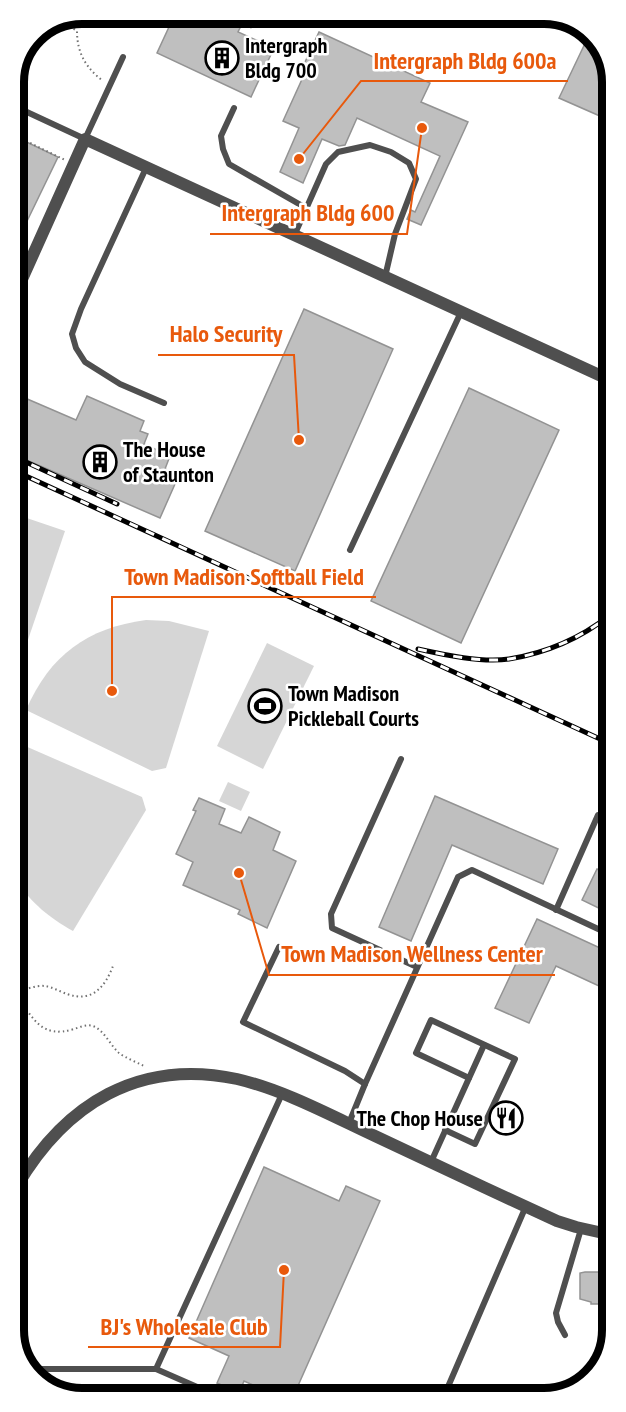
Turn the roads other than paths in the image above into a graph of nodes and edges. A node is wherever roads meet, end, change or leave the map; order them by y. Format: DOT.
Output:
graph roads {
  1 [pos="123,57"];
  2 [pos="234,108"];
  3 [pos="24,111"];
  4 [pos="85,139"];
  5 [pos="146,168"];
  6 [pos="306,208"];
  7 [pos="294,236"];
  8 [pos="24,275"];
  9 [pos="385,277"];
  10 [pos="461,312"];
  11 [pos="602,376"];
  12 [pos="164,403"];
  13 [pos="350,550"];
  14 [pos="401,759"];
  15 [pos="598,815"];
  16 [pos="556,910"];
  17 [pos="602,931"];
  18 [pos="279,947"];
  19 [pos="417,967"];
  20 [pos="484,1045"];
  21 [pos="469,1078"];
  22 [pos="365,1084"];
  23 [pos="282,1094"];
  24 [pos="349,1124"];
  25 [pos="445,1130"];
  26 [pos="430,1162"];
  27 [pos="24,1174"];
  28 [pos="526,1206"];
  29 [pos="581,1229"];
  30 [pos="602,1233"];
  31 [pos="565,1335"];
  32 [pos="39,1369"];
  33 [pos="156,1369"];
  34 [pos="199,1388"];
  35 [pos="447,1388"];
  1 -- 4 [label="lane"];
  2 -- 6 [label="lane"];
  3 -- 4 [label="lane"];
  4 -- 5 [label="street"];
  4 -- 8 [label="street"];
  5 -- 7 [label="street"];
  5 -- 12 [label="lane"];
  6 -- 7 [label="lane"];
  6 -- 9 [label="lane"];
  7 -- 9 [label="street"];
  9 -- 10 [label="street"];
  10 -- 11 [label="street"];
  10 -- 13 [label="lane"];
  14 -- 19 [label="lane"];
  15 -- 16 [label="lane"];
  16 -- 17 [label="lane"];
  16 -- 19 [label="lane"];
  18 -- 22 [label="lane"];
  19 -- 22 [label="lane"];
  20 -- 21 [label="lane"];
  20 -- 21 [label="lane"];
  20 -- 25 [label="lane"];
  21 -- 25 [label="lane"];
  22 -- 24 [label="lane"];
  23 -- 24 [label="street"];
  23 -- 27 [label="street"];
  23 -- 33 [label="lane"];
  24 -- 26 [label="street"];
  25 -- 26 [label="lane"];
  26 -- 28 [label="street"];
  28 -- 29 [label="street"];
  28 -- 35 [label="lane"];
  29 -- 30 [label="street"];
  29 -- 31 [label="lane"];
  32 -- 33 [label="lane"];
  33 -- 34 [label="lane"];
}
